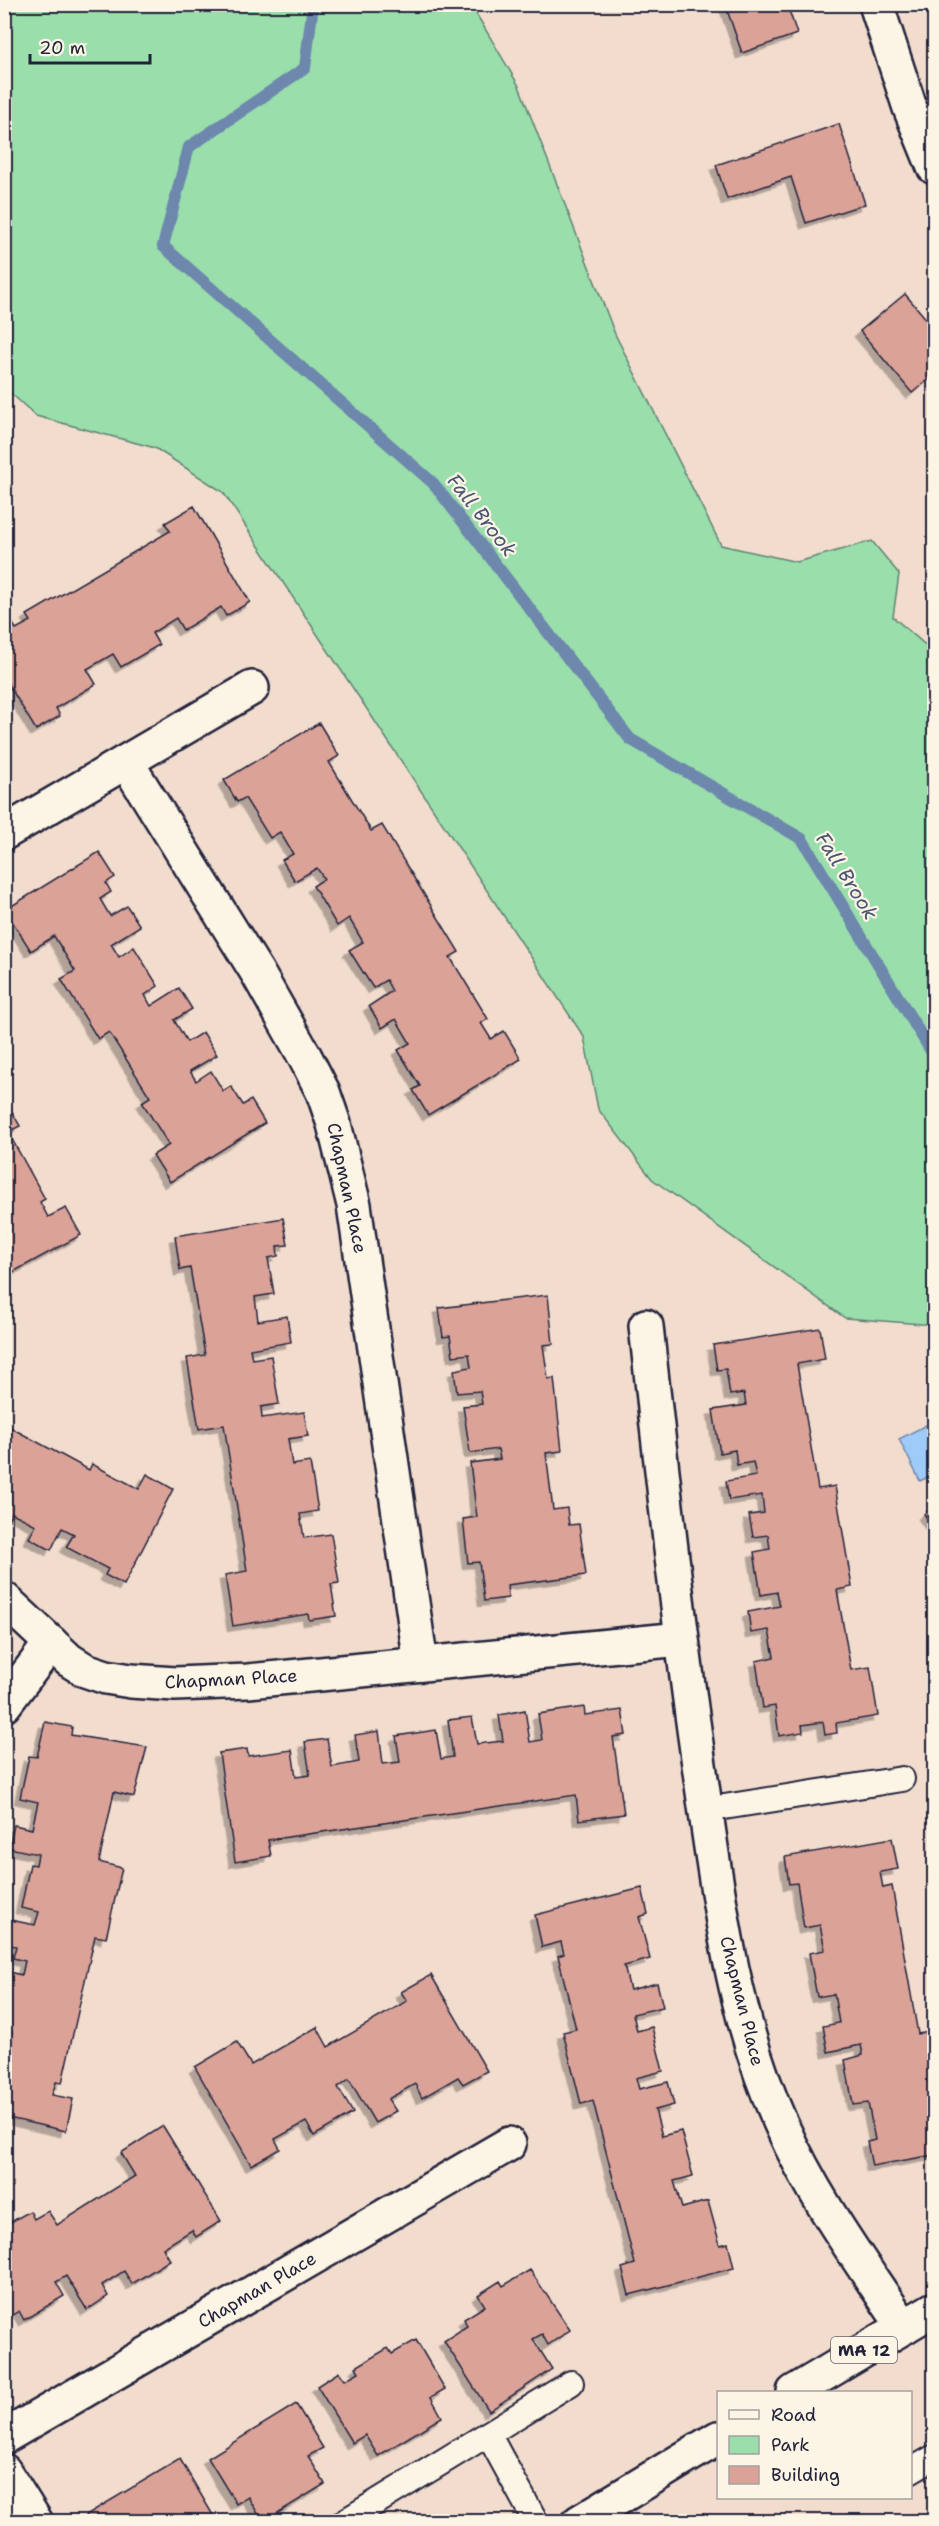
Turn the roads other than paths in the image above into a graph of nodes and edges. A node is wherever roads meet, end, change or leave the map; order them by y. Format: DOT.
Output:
graph roads {
  1 [pos="876,4"];
  2 [pos="934,167"];
  3 [pos="252,688"];
  4 [pos="128,763"];
  5 [pos="4,833"];
  6 [pos="646,1326"];
  7 [pos="4,1599"];
  8 [pos="681,1639"];
  9 [pos="51,1643"];
  10 [pos="421,1664"];
  11 [pos="4,1705"];
  12 [pos="902,1779"];
  13 [pos="705,1810"];
  14 [pos="509,2144"];
  15 [pos="934,2309"];
  16 [pos="904,2327"];
  17 [pos="571,2383"];
  18 [pos="810,2388"];
  19 [pos="488,2434"];
  20 [pos="4,2437"];
  21 [pos="717,2439"];
  22 [pos="934,2457"];
  23 [pos="4,2470"];
  24 [pos="912,2470"];
  25 [pos="36,2522"];
  26 [pos="344,2522"];
  27 [pos="536,2522"];
  28 [pos="579,2522"];
  1 -- 2 [label="street"];
  3 -- 4 [label="street"];
  4 -- 5 [label="street"];
  4 -- 10 [label="street, Chapman Place"];
  6 -- 8 [label="street, Chapman Place"];
  7 -- 9 [label="street, Chapman Place"];
  8 -- 10 [label="street, Chapman Place"];
  8 -- 13 [label="street, Chapman Place"];
  9 -- 10 [label="street, Chapman Place"];
  9 -- 11 [label="street"];
  12 -- 13 [label="lane"];
  13 -- 16 [label="street, Chapman Place"];
  14 -- 20 [label="street, Chapman Place"];
  15 -- 16 [label="street, MA 12"];
  16 -- 18 [label="street, MA 12"];
  17 -- 19 [label="lane"];
  19 -- 26 [label="lane"];
  19 -- 27 [label="lane"];
  21 -- 28 [label="street"];
  22 -- 24 [label="lane"];
  23 -- 25 [label="street"];
}
